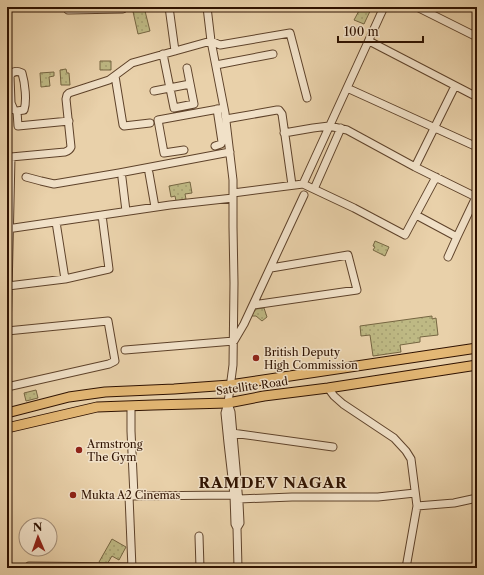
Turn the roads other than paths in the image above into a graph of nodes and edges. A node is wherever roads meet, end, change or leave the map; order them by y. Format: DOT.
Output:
graph roads {
  1 [pos="68,7"];
  2 [pos="124,7"];
  3 [pos="169,7"];
  4 [pos="207,7"];
  5 [pos="384,7"];
  6 [pos="417,7"];
  7 [pos="85,8"];
  8 [pos="95,8"];
  9 [pos="477,37"];
  10 [pos="211,41"];
  11 [pos="369,41"];
  12 [pos="175,51"];
  13 [pos="163,54"];
  14 [pos="273,54"];
  15 [pos="216,65"];
  16 [pos="188,68"];
  17 [pos="115,76"];
  18 [pos="190,84"];
  19 [pos="455,86"];
  20 [pos="170,88"];
  21 [pos="347,88"];
  22 [pos="154,91"];
  23 [pos="477,97"];
  24 [pos="307,98"];
  25 [pos="221,109"];
  26 [pos="17,111"];
  27 [pos="226,119"];
  28 [pos="69,121"];
  29 [pos="150,123"];
  30 [pos="329,126"];
  31 [pos="435,127"];
  32 [pos="341,128"];
  33 [pos="284,133"];
  34 [pos="215,146"];
  35 [pos="477,147"];
  36 [pos="184,150"];
  37 [pos="230,152"];
  38 [pos="415,167"];
  39 [pos="149,173"];
  40 [pos="26,177"];
  41 [pos="436,177"];
  42 [pos="122,178"];
  43 [pos="303,184"];
  44 [pos="292,186"];
  45 [pos="314,189"];
  46 [pos="233,195"];
  47 [pos="304,195"];
  48 [pos="477,196"];
  49 [pos="155,207"];
  50 [pos="126,212"];
  51 [pos="102,215"];
  52 [pos="416,215"];
  53 [pos="56,222"];
  54 [pos="8,229"];
  55 [pos="457,237"];
  56 [pos="448,257"];
  57 [pos="271,268"];
  58 [pos="65,279"];
  59 [pos="8,286"];
  60 [pos="7,298"];
  61 [pos="253,305"];
  62 [pos="7,331"];
  63 [pos="7,337"];
  64 [pos="234,341"];
  65 [pos="477,348"];
  66 [pos="125,350"];
  67 [pos="477,365"];
  68 [pos="230,385"];
  69 [pos="7,387"];
  70 [pos="328,388"];
  71 [pos="228,404"];
  72 [pos="131,406"];
  73 [pos="7,413"];
  74 [pos="7,428"];
  75 [pos="232,433"];
  76 [pos="333,447"];
  77 [pos="415,493"];
  78 [pos="134,496"];
  79 [pos="236,497"];
  80 [pos="477,498"];
  81 [pos="417,506"];
  82 [pos="200,536"];
  83 [pos="7,564"];
  84 [pos="29,566"];
  85 [pos="7,568"];
  86 [pos="132,568"];
  87 [pos="200,568"];
  88 [pos="238,568"];
  89 [pos="406,568"];
  1 -- 7 [label="street"];
  2 -- 8 [label="street"];
  3 -- 12 [label="street"];
  4 -- 10 [label="street"];
  5 -- 11 [label="street"];
  6 -- 9 [label="street"];
  7 -- 8 [label="street"];
  10 -- 12 [label="street"];
  10 -- 15 [label="street"];
  10 -- 24 [label="street"];
  11 -- 19 [label="street"];
  11 -- 21 [label="street"];
  12 -- 13 [label="street"];
  13 -- 17 [label="street"];
  13 -- 20 [label="street"];
  14 -- 15 [label="street"];
  15 -- 25 [label="street"];
  16 -- 18 [label="street"];
  17 -- 28 [label="street"];
  17 -- 29 [label="street"];
  18 -- 20 [label="street"];
  18 -- 20 [label="street"];
  19 -- 23 [label="street"];
  19 -- 31 [label="street"];
  20 -- 22 [label="street"];
  21 -- 30 [label="street"];
  21 -- 31 [label="street"];
  25 -- 27 [label="street"];
  25 -- 34 [label="street"];
  25 -- 36 [label="street"];
  26 -- 26 [label="street"];
  26 -- 28 [label="street"];
  27 -- 33 [label="street"];
  27 -- 37 [label="street"];
  28 -- 54 [label="street"];
  30 -- 32 [label="street"];
  30 -- 33 [label="street"];
  30 -- 43 [label="street"];
  31 -- 35 [label="street"];
  31 -- 38 [label="street"];
  32 -- 38 [label="street"];
  32 -- 45 [label="street"];
  33 -- 44 [label="street"];
  37 -- 40 [label="street"];
  37 -- 46 [label="street"];
  38 -- 41 [label="street"];
  39 -- 49 [label="street"];
  41 -- 48 [label="street"];
  41 -- 52 [label="street"];
  42 -- 50 [label="street"];
  43 -- 44 [label="street"];
  43 -- 45 [label="street"];
  44 -- 46 [label="street"];
  45 -- 52 [label="street"];
  46 -- 49 [label="street"];
  46 -- 64 [label="street"];
  47 -- 57 [label="street"];
  48 -- 55 [label="street"];
  49 -- 50 [label="street"];
  50 -- 51 [label="street"];
  51 -- 53 [label="street"];
  51 -- 58 [label="street"];
  52 -- 55 [label="street"];
  53 -- 54 [label="street"];
  53 -- 58 [label="street"];
  54 -- 59 [label="street"];
  55 -- 56 [label="street"];
  57 -- 61 [label="street"];
  57 -- 61 [label="street"];
  58 -- 59 [label="street"];
  59 -- 60 [label="street"];
  60 -- 62 [label="street"];
  61 -- 64 [label="street"];
  62 -- 63 [label="street"];
  62 -- 69 [label="street"];
  64 -- 66 [label="street"];
  64 -- 68 [label="street"];
  65 -- 68 [label="main road, Satellite Road"];
  67 -- 70 [label="main road, Satellite Road"];
  68 -- 71 [label="street"];
  68 -- 73 [label="main road, Satellite Road"];
  70 -- 71 [label="main road, Satellite Road"];
  70 -- 77 [label="street"];
  71 -- 72 [label="main road, Satellite Road"];
  71 -- 75 [label="street"];
  71 -- 79 [label="street"];
  72 -- 74 [label="main road, Satellite Road"];
  72 -- 78 [label="street"];
  75 -- 76 [label="street"];
  75 -- 79 [label="street"];
  77 -- 79 [label="street"];
  77 -- 81 [label="street"];
  78 -- 79 [label="street"];
  78 -- 86 [label="street"];
  79 -- 88 [label="street"];
  80 -- 81 [label="street"];
  81 -- 89 [label="street"];
  82 -- 87 [label="street"];
  83 -- 85 [label="street"];
  84 -- 86 [label="street"];
}
